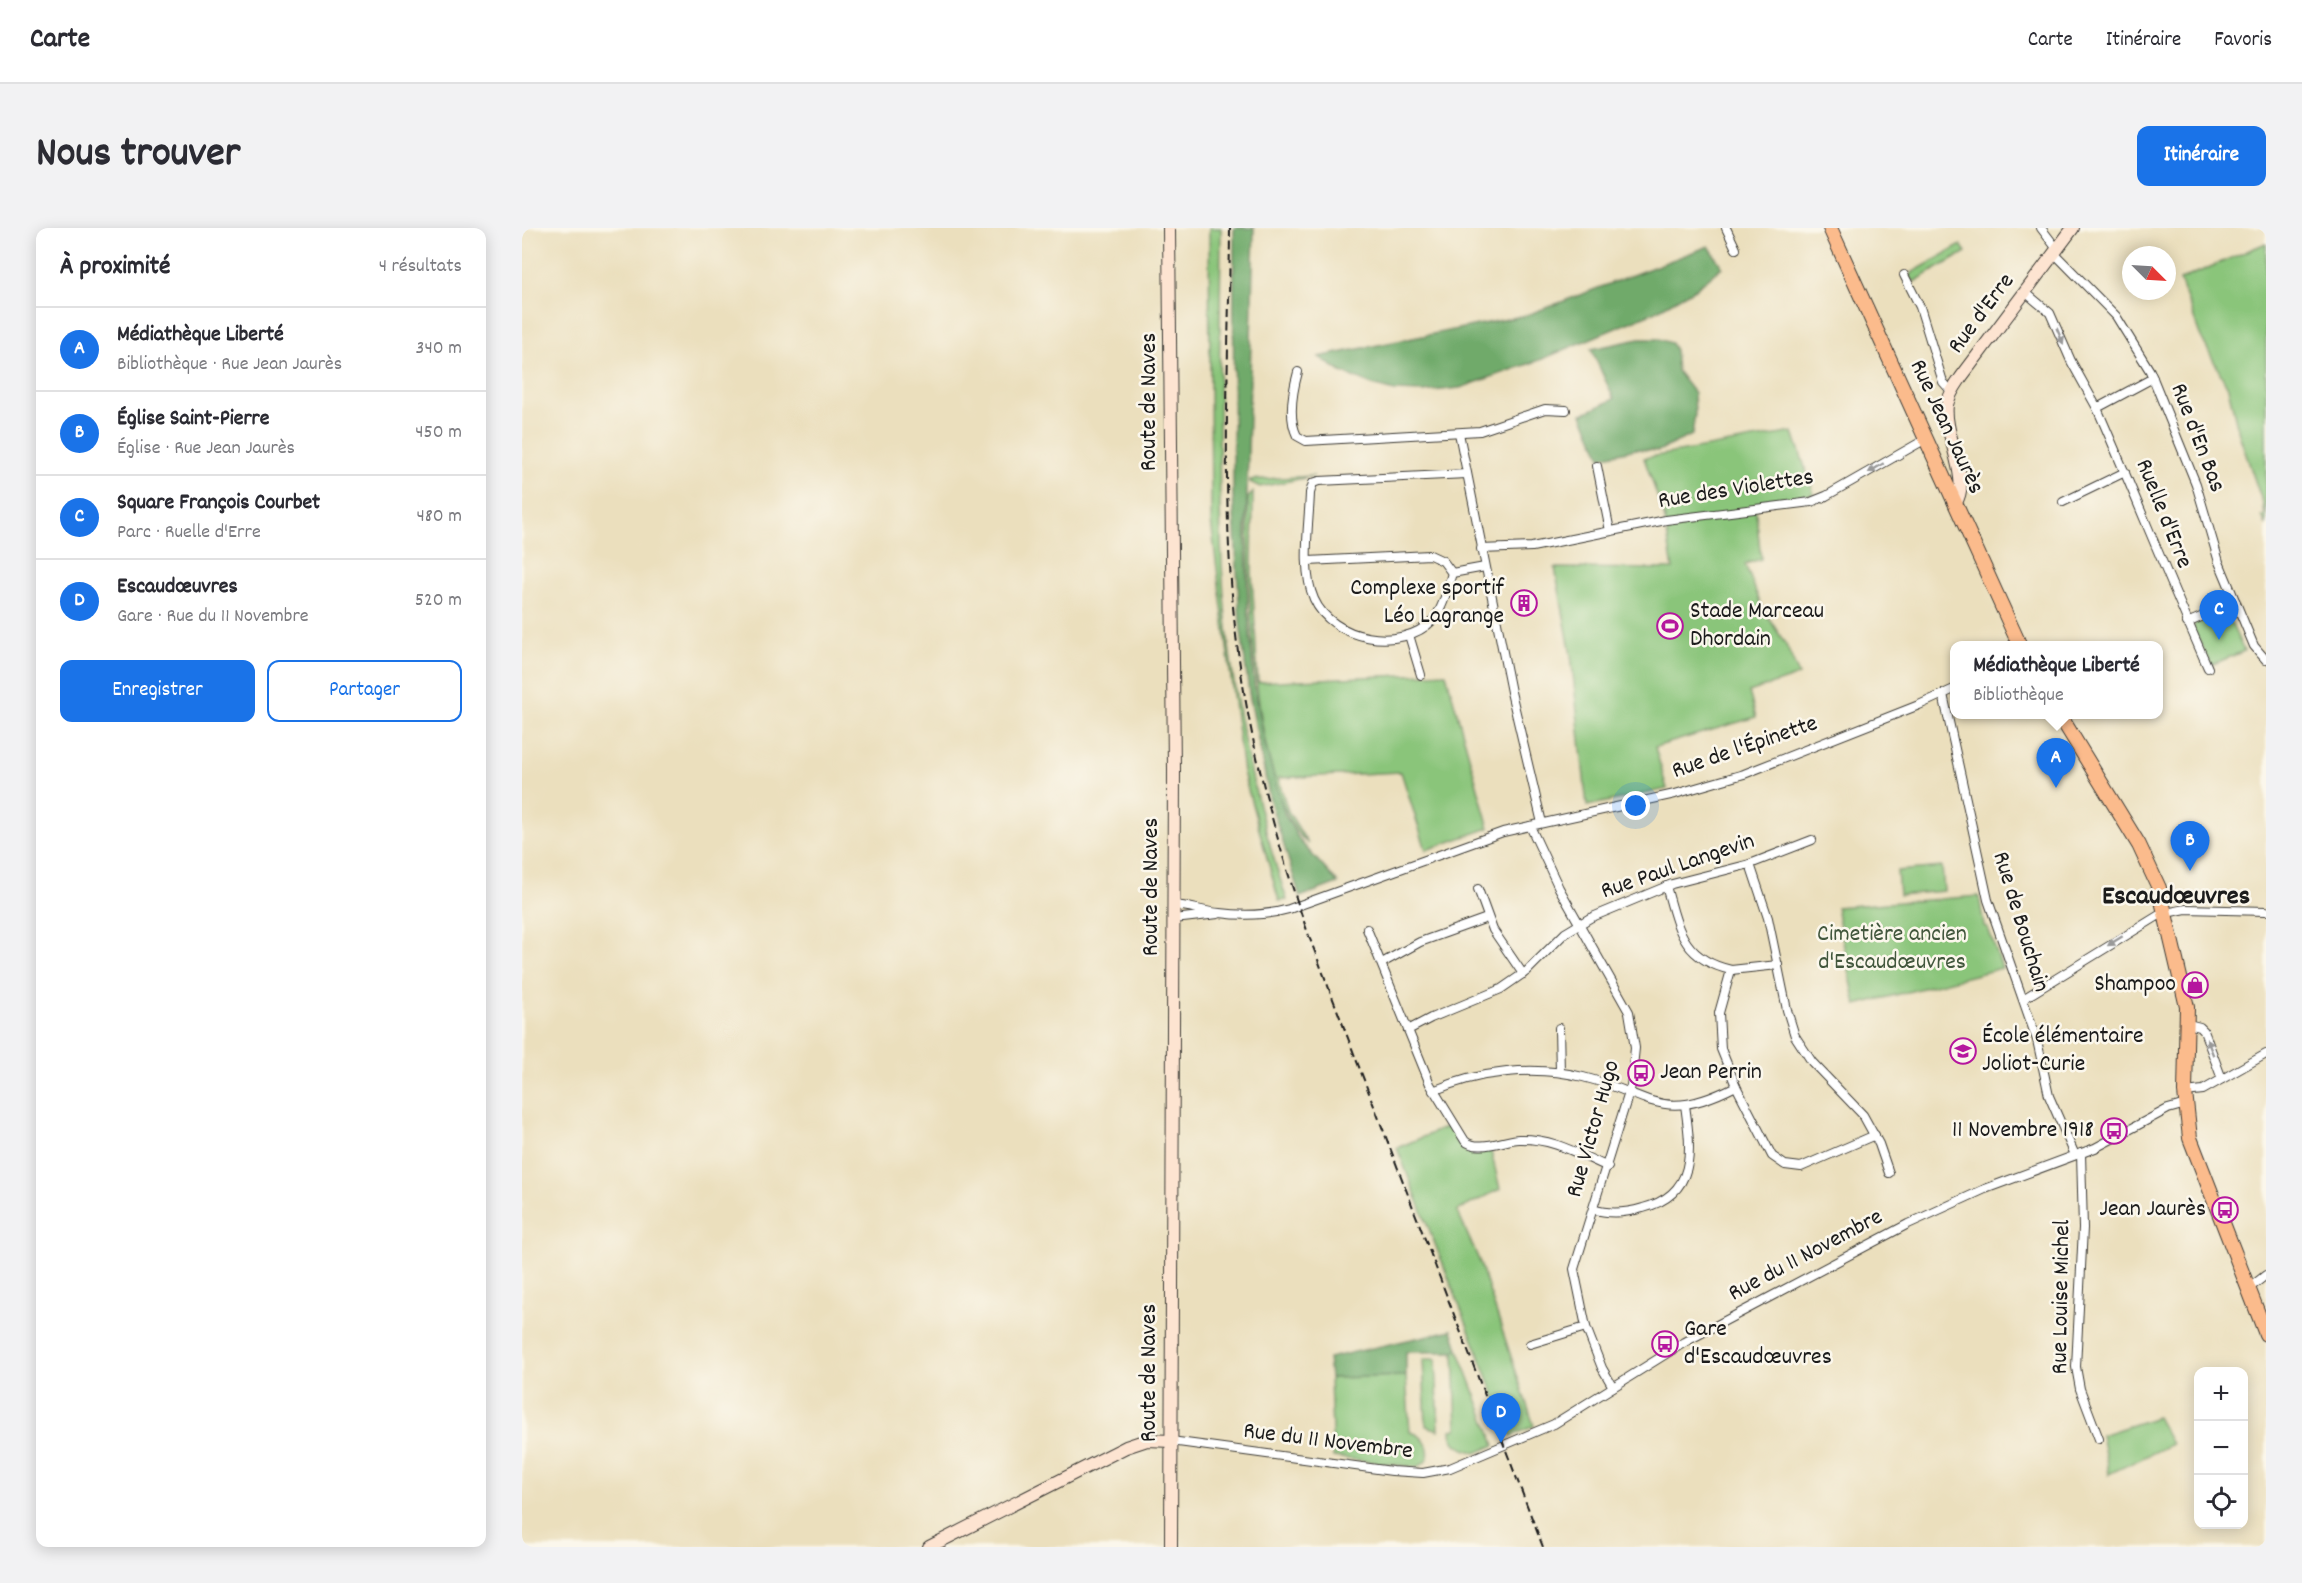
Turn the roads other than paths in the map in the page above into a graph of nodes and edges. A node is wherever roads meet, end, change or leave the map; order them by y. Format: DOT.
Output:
graph roads {
  1 [pos="1169,228"];
  2 [pos="1726,228"];
  3 [pos="1830,228"];
  4 [pos="2041,228"];
  5 [pos="2073,228"];
  6 [pos="1736,249"];
  7 [pos="2055,251"];
  8 [pos="1904,275"];
  9 [pos="2025,292"];
  10 [pos="1298,372"];
  11 [pos="2153,378"];
  12 [pos="1952,392"];
  13 [pos="2097,408"];
  14 [pos="1566,410"];
  15 [pos="1459,433"];
  16 [pos="1926,439"];
  17 [pos="1597,466"];
  18 [pos="2125,472"];
  19 [pos="1467,474"];
  20 [pos="1956,502"];
  21 [pos="2063,502"];
  22 [pos="1610,531"];
  23 [pos="1481,549"];
  24 [pos="1308,561"];
  25 [pos="1485,567"];
  26 [pos="1452,573"];
  27 [pos="2236,602"];
  28 [pos="2187,623"];
  29 [pos="1409,635"];
  30 [pos="2018,641"];
  31 [pos="2266,660"];
  32 [pos="2208,668"];
  33 [pos="1421,675"];
  34 [pos="1950,691"];
  35 [pos="1943,694"];
  36 [pos="2062,719"];
  37 [pos="1542,823"];
  38 [pos="1530,826"];
  39 [pos="1812,840"];
  40 [pos="1750,864"];
  41 [pos="1666,886"];
  42 [pos="1478,889"];
  43 [pos="1174,905"];
  44 [pos="2266,911"];
  45 [pos="2166,912"];
  46 [pos="1222,914"];
  47 [pos="1487,918"];
  48 [pos="1174,919"];
  49 [pos="1579,924"];
  50 [pos="1367,929"];
  51 [pos="1382,963"];
  52 [pos="1778,965"];
  53 [pos="1731,970"];
  54 [pos="1523,974"];
  55 [pos="2023,999"];
  56 [pos="2188,1024"];
  57 [pos="1559,1028"];
  58 [pos="1408,1030"];
  59 [pos="2266,1054"];
  60 [pos="1560,1072"];
  61 [pos="2223,1079"];
  62 [pos="1736,1086"];
  63 [pos="1433,1091"];
  64 [pos="1628,1094"];
  65 [pos="2186,1098"];
  66 [pos="1684,1105"];
  67 [pos="1875,1135"];
  68 [pos="2078,1154"];
  69 [pos="1608,1167"];
  70 [pos="1888,1173"];
  71 [pos="1593,1209"];
  72 [pos="2266,1275"];
  73 [pos="2248,1289"];
  74 [pos="1586,1327"];
  75 [pos="2266,1334"];
  76 [pos="1530,1344"];
  77 [pos="1613,1387"];
  78 [pos="2099,1439"];
  79 [pos="1171,1441"];
  80 [pos="929,1547"];
  81 [pos="1171,1547"];
  1 -- 43 [label="main road, Route de Naves"];
  2 -- 6 [label="street"];
  3 -- 16 [label="main road, Rue Jean Jaurès"];
  4 -- 7 [label="street, Rue d'En Bas"];
  5 -- 7 [label="main road, Rue d'Erre"];
  7 -- 9 [label="main road, Rue d'Erre"];
  7 -- 11 [label="street, Rue d'En Bas"];
  8 -- 12 [label="street"];
  9 -- 12 [label="main road, Rue d'Erre"];
  9 -- 13 [label="street, Ruelle d'Erre, one-way"];
  10 -- 15 [label="street"];
  11 -- 13 [label="street"];
  11 -- 27 [label="street, Rue d'En Bas"];
  12 -- 20 [label="main road, Rue d'Erre"];
  13 -- 18 [label="street, Ruelle d'Erre"];
  14 -- 15 [label="street"];
  15 -- 19 [label="street"];
  16 -- 20 [label="main road, Rue Jean Jaurès"];
  16 -- 22 [label="street, Rue des Violettes, one-way"];
  17 -- 22 [label="street"];
  18 -- 21 [label="street"];
  18 -- 28 [label="street, Ruelle d'Erre"];
  19 -- 23 [label="street"];
  19 -- 24 [label="street"];
  20 -- 30 [label="main road, Rue Jean Jaurès"];
  22 -- 23 [label="street, Rue des Violettes"];
  23 -- 25 [label="street"];
  24 -- 26 [label="street"];
  24 -- 29 [label="street"];
  25 -- 26 [label="street"];
  25 -- 37 [label="street"];
  26 -- 29 [label="street"];
  27 -- 28 [label="street"];
  27 -- 31 [label="street, Rue d'En Bas"];
  28 -- 32 [label="street, Ruelle d'Erre"];
  29 -- 33 [label="street"];
  34 -- 35 [label="street, Rue de l'Épinette"];
  35 -- 37 [label="street, Rue de l'Épinette"];
  35 -- 55 [label="street, Rue de Bouchain"];
  36 -- 45 [label="main road"];
  37 -- 38 [label="street, Rue de l'Épinette"];
  38 -- 46 [label="street, Rue de l'Épinette"];
  38 -- 49 [label="street, Rue Victor Hugo"];
  39 -- 40 [label="street, Rue Paul Langevin"];
  40 -- 41 [label="street, Rue Paul Langevin"];
  40 -- 52 [label="street"];
  41 -- 49 [label="street, Rue Paul Langevin"];
  41 -- 53 [label="street"];
  42 -- 47 [label="street"];
  43 -- 46 [label="street, Rue de l'Épinette"];
  43 -- 48 [label="main road, Route de Naves"];
  44 -- 45 [label="street"];
  45 -- 55 [label="street, one-way"];
  45 -- 56 [label="main road"];
  46 -- 48 [label="street, Rue de l'Épinette"];
  47 -- 51 [label="street"];
  47 -- 54 [label="street"];
  48 -- 79 [label="main road, Route de Naves"];
  49 -- 54 [label="street, Rue Paul Langevin"];
  49 -- 64 [label="street, Rue Victor Hugo"];
  50 -- 51 [label="street"];
  51 -- 58 [label="street"];
  52 -- 53 [label="street"];
  52 -- 67 [label="street"];
  53 -- 62 [label="street"];
  54 -- 58 [label="street, Rue Paul Langevin"];
  55 -- 68 [label="street, Rue de Bouchain"];
  61 -- 56 [label="street, one-way"];
  56 -- 65 [label="main road"];
  57 -- 60 [label="street"];
  58 -- 63 [label="street"];
  59 -- 61 [label="street, Rue du 11 Novembre"];
  60 -- 63 [label="street"];
  60 -- 64 [label="street"];
  61 -- 65 [label="street, Rue du 11 Novembre"];
  62 -- 66 [label="street"];
  62 -- 67 [label="street"];
  63 -- 69 [label="street"];
  64 -- 66 [label="street"];
  64 -- 69 [label="street, Rue Victor Hugo"];
  65 -- 68 [label="street, Rue du 11 Novembre"];
  65 -- 73 [label="main road"];
  66 -- 71 [label="street"];
  67 -- 70 [label="street"];
  68 -- 77 [label="street, Rue du 11 Novembre"];
  68 -- 78 [label="street, Rue Louise Michel"];
  69 -- 71 [label="street, Rue Victor Hugo"];
  71 -- 74 [label="street, Rue Victor Hugo"];
  72 -- 73 [label="street"];
  73 -- 75 [label="main road"];
  74 -- 76 [label="street"];
  74 -- 77 [label="street, Rue Victor Hugo"];
  77 -- 79 [label="street, Rue du 11 Novembre"];
  79 -- 80 [label="main road"];
  79 -- 81 [label="main road, Route de Naves"];
}
